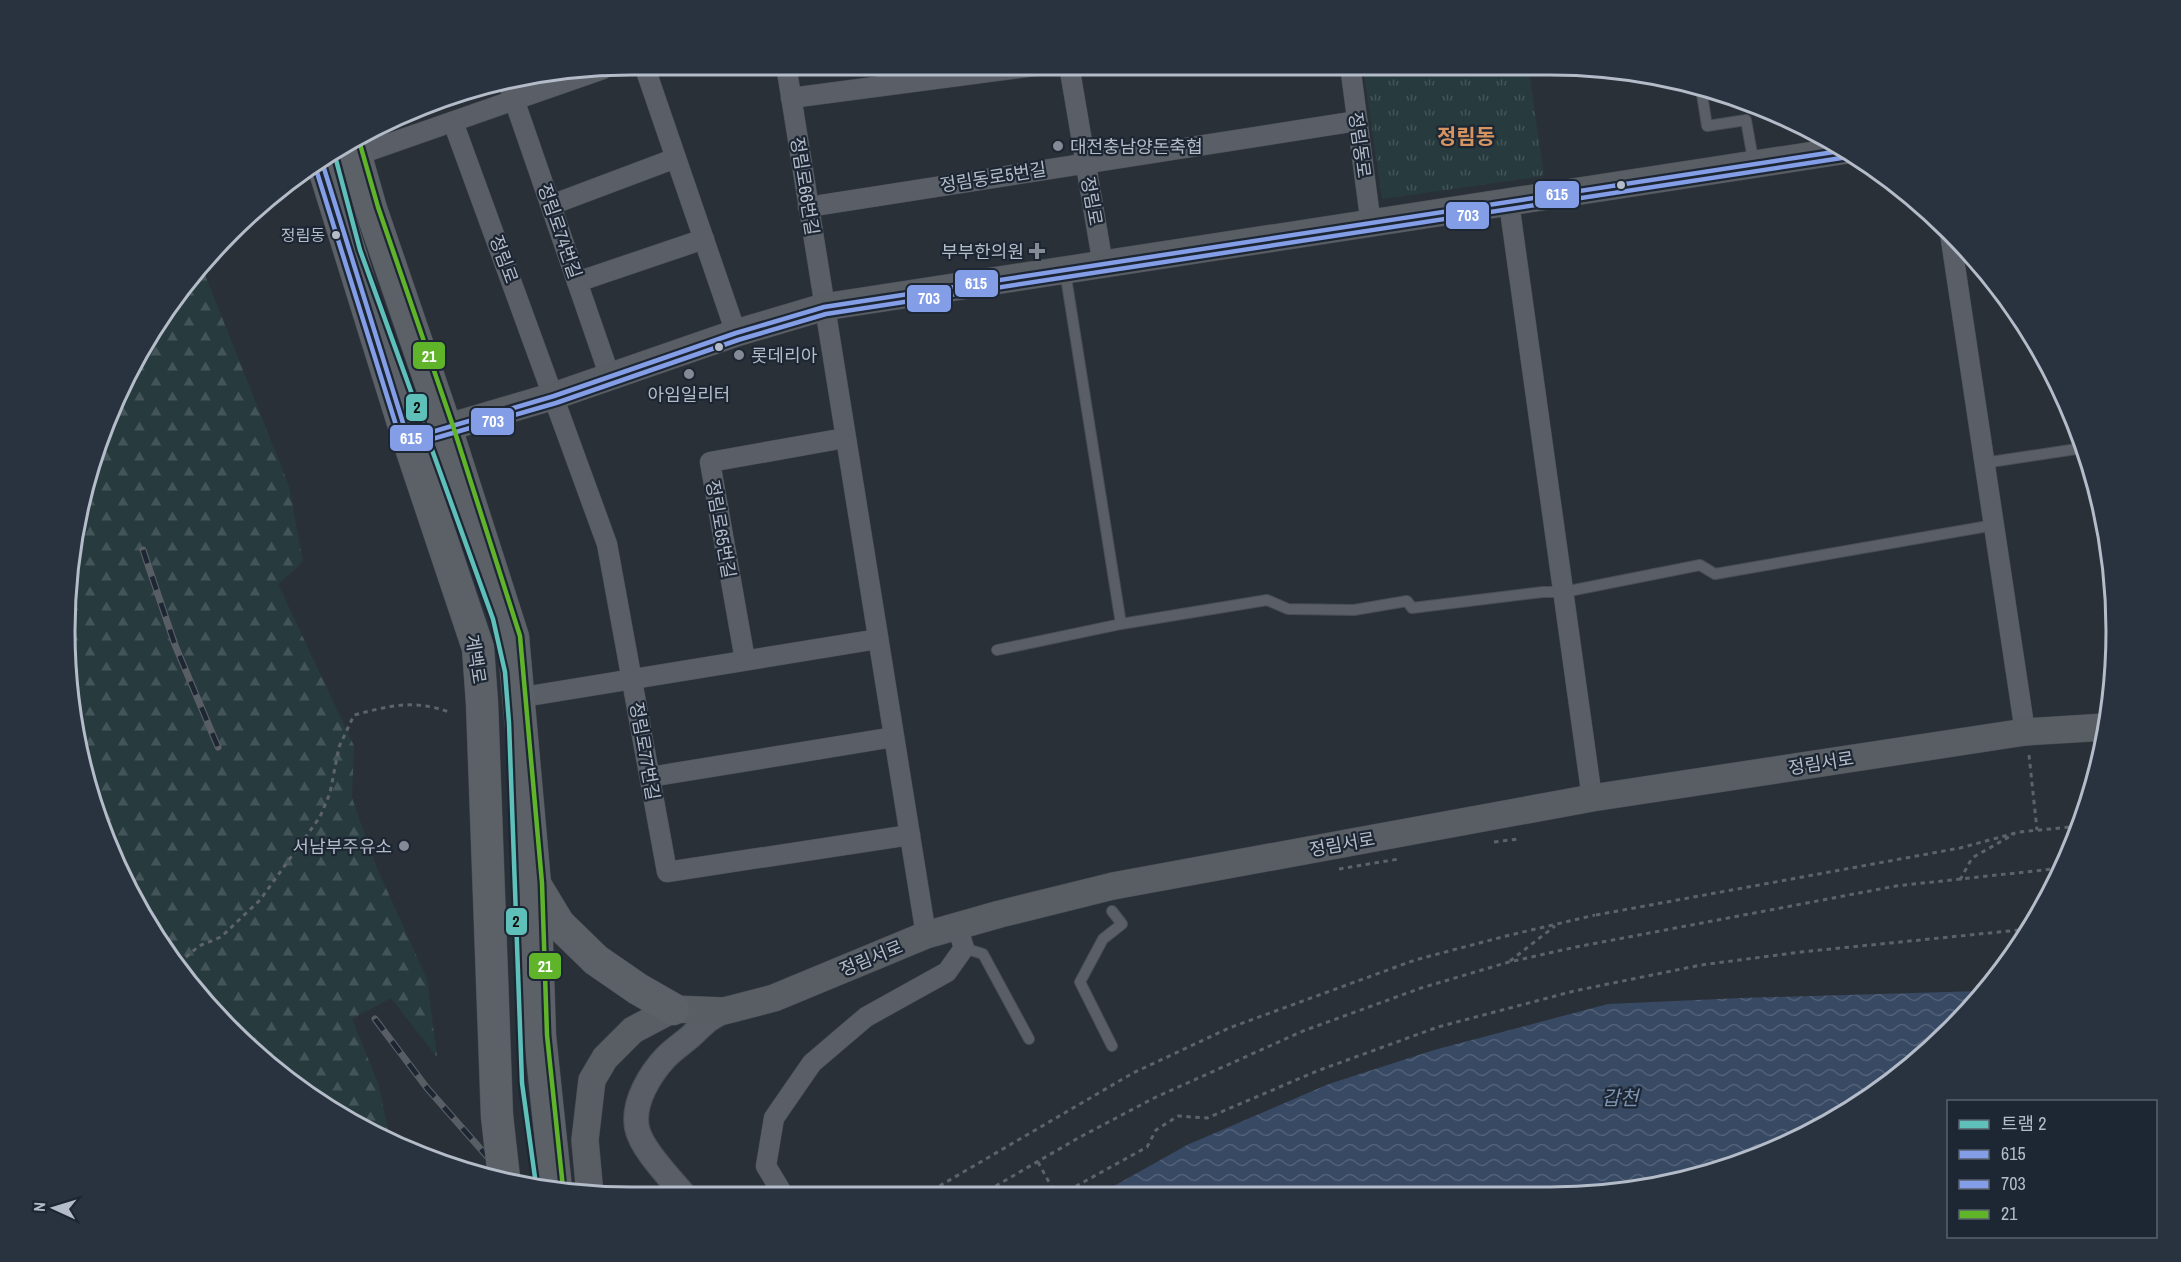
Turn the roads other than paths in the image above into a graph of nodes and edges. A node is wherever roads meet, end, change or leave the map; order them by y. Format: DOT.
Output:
graph roads {
  1 [pos="648,75"];
  2 [pos="788,75"];
  3 [pos="940,75"];
  4 [pos="1071,75"];
  5 [pos="1351,75"];
  6 [pos="561,80"];
  7 [pos="512,92"];
  8 [pos="1702,97"];
  9 [pos="792,98"];
  10 [pos="1357,121"];
  11 [pos="453,122"];
  12 [pos="355,150"];
  13 [pos="1833,152"];
  14 [pos="676,158"];
  15 [pos="1086,162"];
  16 [pos="1754,166"];
  17 [pos="324,168"];
  18 [pos="1509,204"];
  19 [pos="551,206"];
  20 [pos="807,207"];
  21 [pos="1371,225"];
  22 [pos="704,239"];
  23 [pos="1955,251"];
  24 [pos="1103,265"];
  25 [pos="1065,271"];
  26 [pos="577,282"];
  27 [pos="824,307"];
  28 [pos="736,333"];
  29 [pos="610,377"];
  30 [pos="554,396"];
  31 [pos="446,428"];
  32 [pos="845,438"];
  33 [pos="408,439"];
  34 [pos="2075,449"];
  35 [pos="1984,463"];
  36 [pos="1994,525"];
  37 [pos="1564,592"];
  38 [pos="1121,624"];
  39 [pos="878,639"];
  40 [pos="997,650"];
  41 [pos="745,660"];
  42 [pos="632,679"];
  43 [pos="518,698"];
  44 [pos="2097,730"];
  45 [pos="894,736"];
  46 [pos="2027,743"];
  47 [pos="650,777"];
  48 [pos="1592,798"];
  49 [pos="910,835"];
  50 [pos="535,884"];
  51 [pos="1112,911"];
  52 [pos="926,935"];
  53 [pos="960,937"];
  54 [pos="674,1009"];
  55 [pos="724,1011"];
  56 [pos="1029,1039"];
  57 [pos="1112,1046"];
  58 [pos="503,1172"];
  59 [pos="554,1176"];
  60 [pos="589,1185"];
  61 [pos="678,1187"];
  62 [pos="779,1187"];
  1 -- 14 [label="street"];
  2 -- 9 [label="street, 정림로66번길"];
  3 -- 9 [label="street"];
  4 -- 15 [label="street, 정림로"];
  5 -- 10 [label="street, 정림동로"];
  6 -- 7 [label="street"];
  7 -- 11 [label="street"];
  7 -- 19 [label="street, 정림로74번길"];
  8 -- 16 [label="lane"];
  9 -- 20 [label="street, 정림로66번길"];
  10 -- 15 [label="street, 정림동로5번길"];
  10 -- 21 [label="street, 정림동로"];
  11 -- 12 [label="street"];
  11 -- 30 [label="street, 정림로"];
  12 -- 31 [label="main road, 계백로"];
  13 -- 16 [label="main road"];
  14 -- 19 [label="street"];
  14 -- 22 [label="street"];
  15 -- 20 [label="street, 정림동로5번길"];
  15 -- 24 [label="street, 정림로"];
  16 -- 18 [label="main road"];
  17 -- 33 [label="main road, 계백로"];
  18 -- 21 [label="main road"];
  18 -- 37 [label="street"];
  19 -- 26 [label="street, 정림로74번길"];
  20 -- 27 [label="street, 정림로66번길"];
  21 -- 24 [label="main road"];
  22 -- 26 [label="street"];
  22 -- 28 [label="street"];
  23 -- 35 [label="street"];
  24 -- 25 [label="main road"];
  25 -- 27 [label="main road"];
  25 -- 38 [label="lane"];
  26 -- 29 [label="street, 정림로74번길"];
  27 -- 28 [label="main road"];
  27 -- 32 [label="street"];
  28 -- 29 [label="main road"];
  29 -- 30 [label="main road"];
  30 -- 31 [label="main road"];
  30 -- 42 [label="street, 정림로77번길"];
  31 -- 33 [label="main road"];
  31 -- 43 [label="main road, 계백로"];
  32 -- 39 [label="street"];
  32 -- 41 [label="street, 정림로65번길"];
  33 -- 58 [label="main road, 계백로, bridge"];
  34 -- 35 [label="lane"];
  35 -- 36 [label="street"];
  36 -- 37 [label="lane"];
  36 -- 46 [label="street"];
  37 -- 38 [label="lane"];
  37 -- 48 [label="street"];
  38 -- 40 [label="lane"];
  39 -- 41 [label="street"];
  39 -- 45 [label="street"];
  41 -- 42 [label="street"];
  42 -- 43 [label="street"];
  42 -- 47 [label="street, 정림로77번길"];
  43 -- 50 [label="main road, 계백로"];
  44 -- 46 [label="main road, 정림서로"];
  45 -- 47 [label="street"];
  45 -- 49 [label="street"];
  46 -- 48 [label="main road, 정림서로"];
  47 -- 49 [label="street, 정림로77번길"];
  48 -- 53 [label="main road, 정림서로"];
  49 -- 52 [label="street"];
  50 -- 54 [label="main road"];
  50 -- 59 [label="main road, 계백로"];
  51 -- 57 [label="lane"];
  52 -- 53 [label="main road, 정림서로"];
  52 -- 55 [label="main road, 정림서로"];
  53 -- 56 [label="lane"];
  53 -- 62 [label="street"];
  54 -- 55 [label="main road, 정림서로"];
  54 -- 60 [label="main road"];
  55 -- 61 [label="street"];
}
